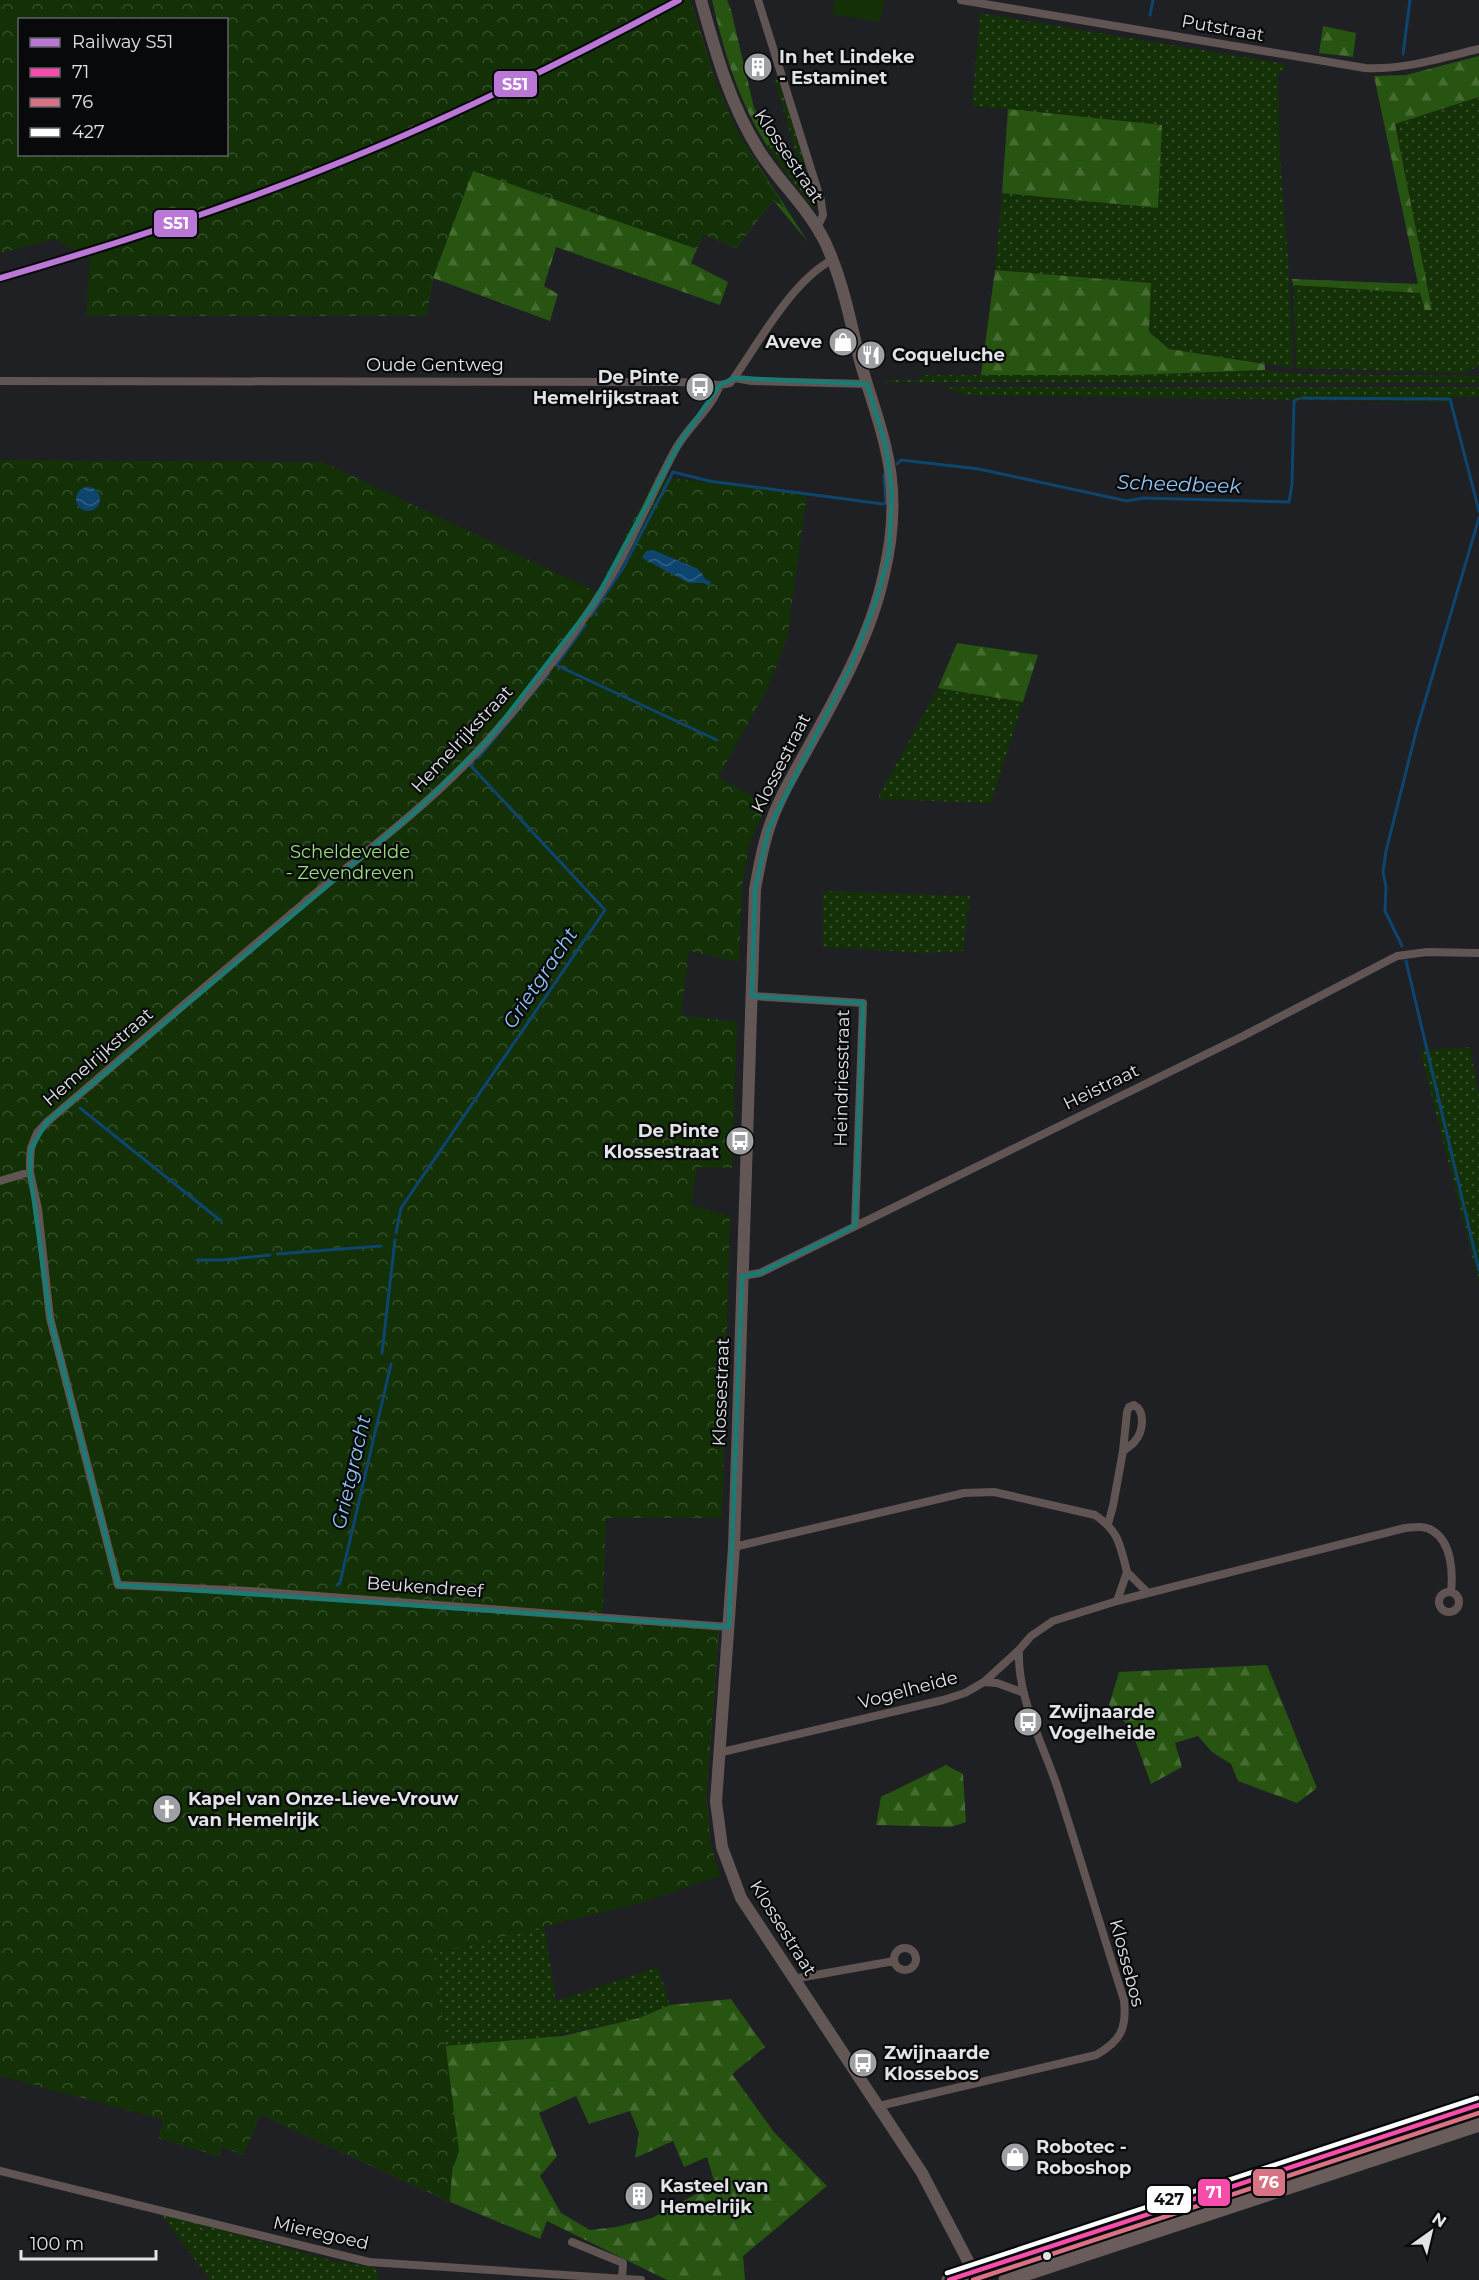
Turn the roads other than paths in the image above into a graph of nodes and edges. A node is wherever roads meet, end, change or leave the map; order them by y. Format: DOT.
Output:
graph roads {
  1 [pos="758,0"];
  2 [pos="961,0"];
  3 [pos="703,5"];
  4 [pos="1479,49"];
  5 [pos="817,228"];
  6 [pos="832,260"];
  7 [pos="734,378"];
  8 [pos="0,381"];
  9 [pos="867,384"];
  10 [pos="720,385"];
  11 [pos="1479,953"];
  12 [pos="752,996"];
  13 [pos="30,1172"];
  14 [pos="0,1181"];
  15 [pos="855,1226"];
  16 [pos="742,1276"];
  17 [pos="1123,1451"];
  18 [pos="1108,1524"];
  19 [pos="734,1547"];
  20 [pos="1127,1572"];
  21 [pos="118,1585"];
  22 [pos="1450,1592"];
  23 [pos="1148,1593"];
  24 [pos="1117,1601"];
  25 [pos="729,1627"];
  26 [pos="1019,1650"];
  27 [pos="984,1682"];
  28 [pos="1024,1693"];
  29 [pos="718,1753"];
  30 [pos="894,1961"];
  31 [pos="793,1979"];
  32 [pos="1479,2105"];
  33 [pos="879,2106"];
  34 [pos="1479,2124"];
  35 [pos="0,2170"];
  36 [pos="572,2242"];
  37 [pos="976,2276"];
  38 [pos="622,2278"];
  39 [pos="641,2280"];
  40 [pos="949,2280"];
  41 [pos="1006,2280"];
  1 -- 5 [label="street"];
  2 -- 4 [label="street, Putstraat"];
  3 -- 5 [label="street, Klossestraat"];
  5 -- 6 [label="street, Klossestraat"];
  6 -- 7 [label="street"];
  6 -- 9 [label="street, Klossestraat"];
  7 -- 9 [label="street"];
  7 -- 10 [label="street"];
  8 -- 10 [label="street, Oude Gentweg"];
  9 -- 12 [label="street, Klossestraat"];
  10 -- 13 [label="street, Hemelrijkstraat"];
  11 -- 15 [label="street, Heistraat"];
  12 -- 15 [label="street, Heindriesstraat"];
  12 -- 16 [label="street, Klossestraat"];
  13 -- 14 [label="street"];
  13 -- 21 [label="street, Hemelrijkstraat"];
  15 -- 16 [label="street, Heistraat"];
  16 -- 19 [label="street, Klossestraat"];
  17 -- 17 [label="street"];
  17 -- 18 [label="street"];
  18 -- 19 [label="street"];
  18 -- 20 [label="street"];
  19 -- 25 [label="street, Klossestraat"];
  20 -- 23 [label="street"];
  20 -- 24 [label="street"];
  21 -- 25 [label="street, Beukendreef"];
  22 -- 23 [label="street, Vogelheide"];
  23 -- 24 [label="street, Vogelheide"];
  24 -- 26 [label="street, Vogelheide"];
  25 -- 29 [label="street, Klossestraat"];
  26 -- 27 [label="street, Vogelheide"];
  26 -- 28 [label="street, Klossebos"];
  27 -- 28 [label="street"];
  27 -- 29 [label="street, Vogelheide"];
  28 -- 33 [label="street, Klossebos"];
  29 -- 31 [label="street, Klossestraat"];
  30 -- 31 [label="street"];
  31 -- 33 [label="street, Klossestraat"];
  32 -- 37 [label="highway"];
  33 -- 37 [label="street, Klossestraat"];
  34 -- 41 [label="highway"];
  35 -- 38 [label="street, Mieregoed"];
  36 -- 38 [label="street"];
  37 -- 40 [label="highway"];
  38 -- 39 [label="street, Mieregoed"];
}
